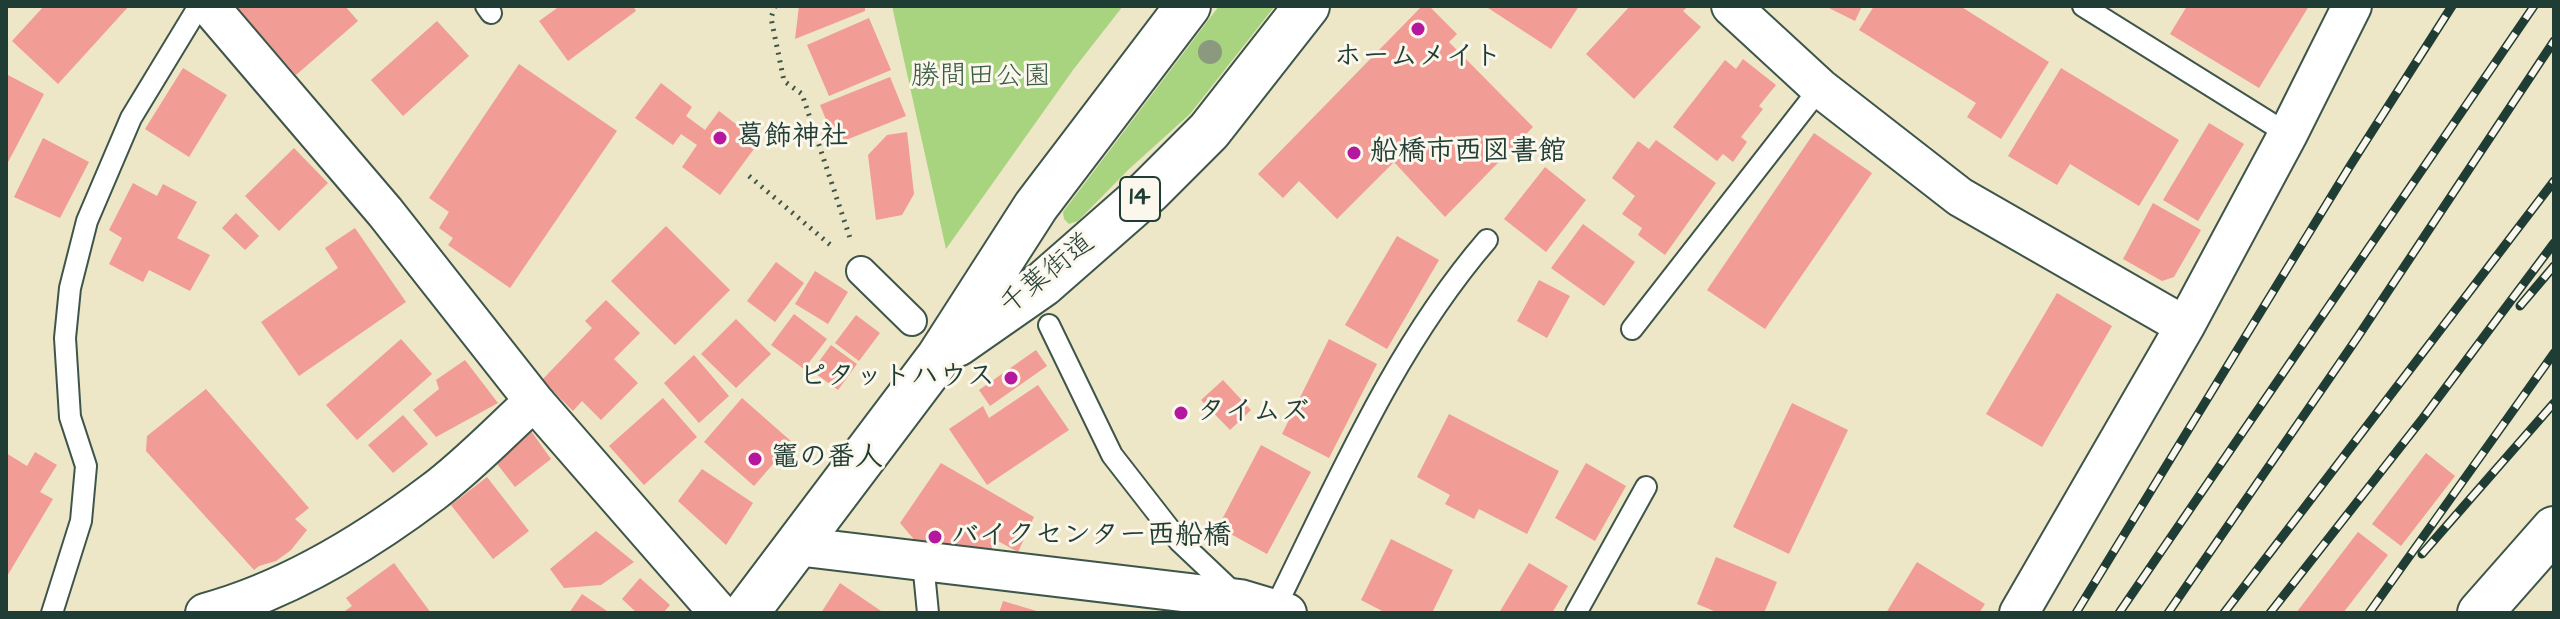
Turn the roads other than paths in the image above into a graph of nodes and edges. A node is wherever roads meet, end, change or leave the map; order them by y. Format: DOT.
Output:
graph roads {
  1 [pos="199,6"];
  2 [pos="209,6"];
  3 [pos="1188,6"];
  4 [pos="1307,6"];
  5 [pos="1731,6"];
  6 [pos="2083,6"];
  7 [pos="2352,6"];
  8 [pos="1820,88"];
  9 [pos="2288,134"];
  10 [pos="1487,240"];
  11 [pos="861,271"];
  12 [pos="912,321"];
  13 [pos="1049,325"];
  14 [pos="2185,326"];
  15 [pos="1632,329"];
  16 [pos="939,357"];
  17 [pos="534,401"];
  18 [pos="1646,487"];
  19 [pos="2554,529"];
  20 [pos="796,546"];
  21 [pos="923,562"];
  22 [pos="1245,606"];
  23 [pos="52,613"];
  24 [pos="205,613"];
  25 [pos="719,613"];
  26 [pos="746,613"];
  27 [pos="928,613"];
  28 [pos="1576,613"];
  29 [pos="2019,613"];
  30 [pos="2480,613"];
  1 -- 23 [label="lane"];
  2 -- 17 [label="street"];
  3 -- 16 [label="main road, 千葉街道 / 14"];
  4 -- 16 [label="main road, 千葉街道 / 14"];
  5 -- 8 [label="street"];
  6 -- 9 [label="lane"];
  7 -- 9 [label="street"];
  8 -- 14 [label="street"];
  8 -- 15 [label="lane"];
  9 -- 14 [label="street"];
  10 -- 22 [label="lane"];
  11 -- 12 [label="street"];
  13 -- 22 [label="lane"];
  14 -- 29 [label="street"];
  16 -- 20 [label="main road, 千葉街道 / 14"];
  17 -- 24 [label="street"];
  17 -- 25 [label="street"];
  18 -- 28 [label="lane"];
  19 -- 30 [label="main road"];
  20 -- 21 [label="street"];
  20 -- 26 [label="main road, 千葉街道 / 14"];
  21 -- 22 [label="street"];
  21 -- 27 [label="lane"];
}
